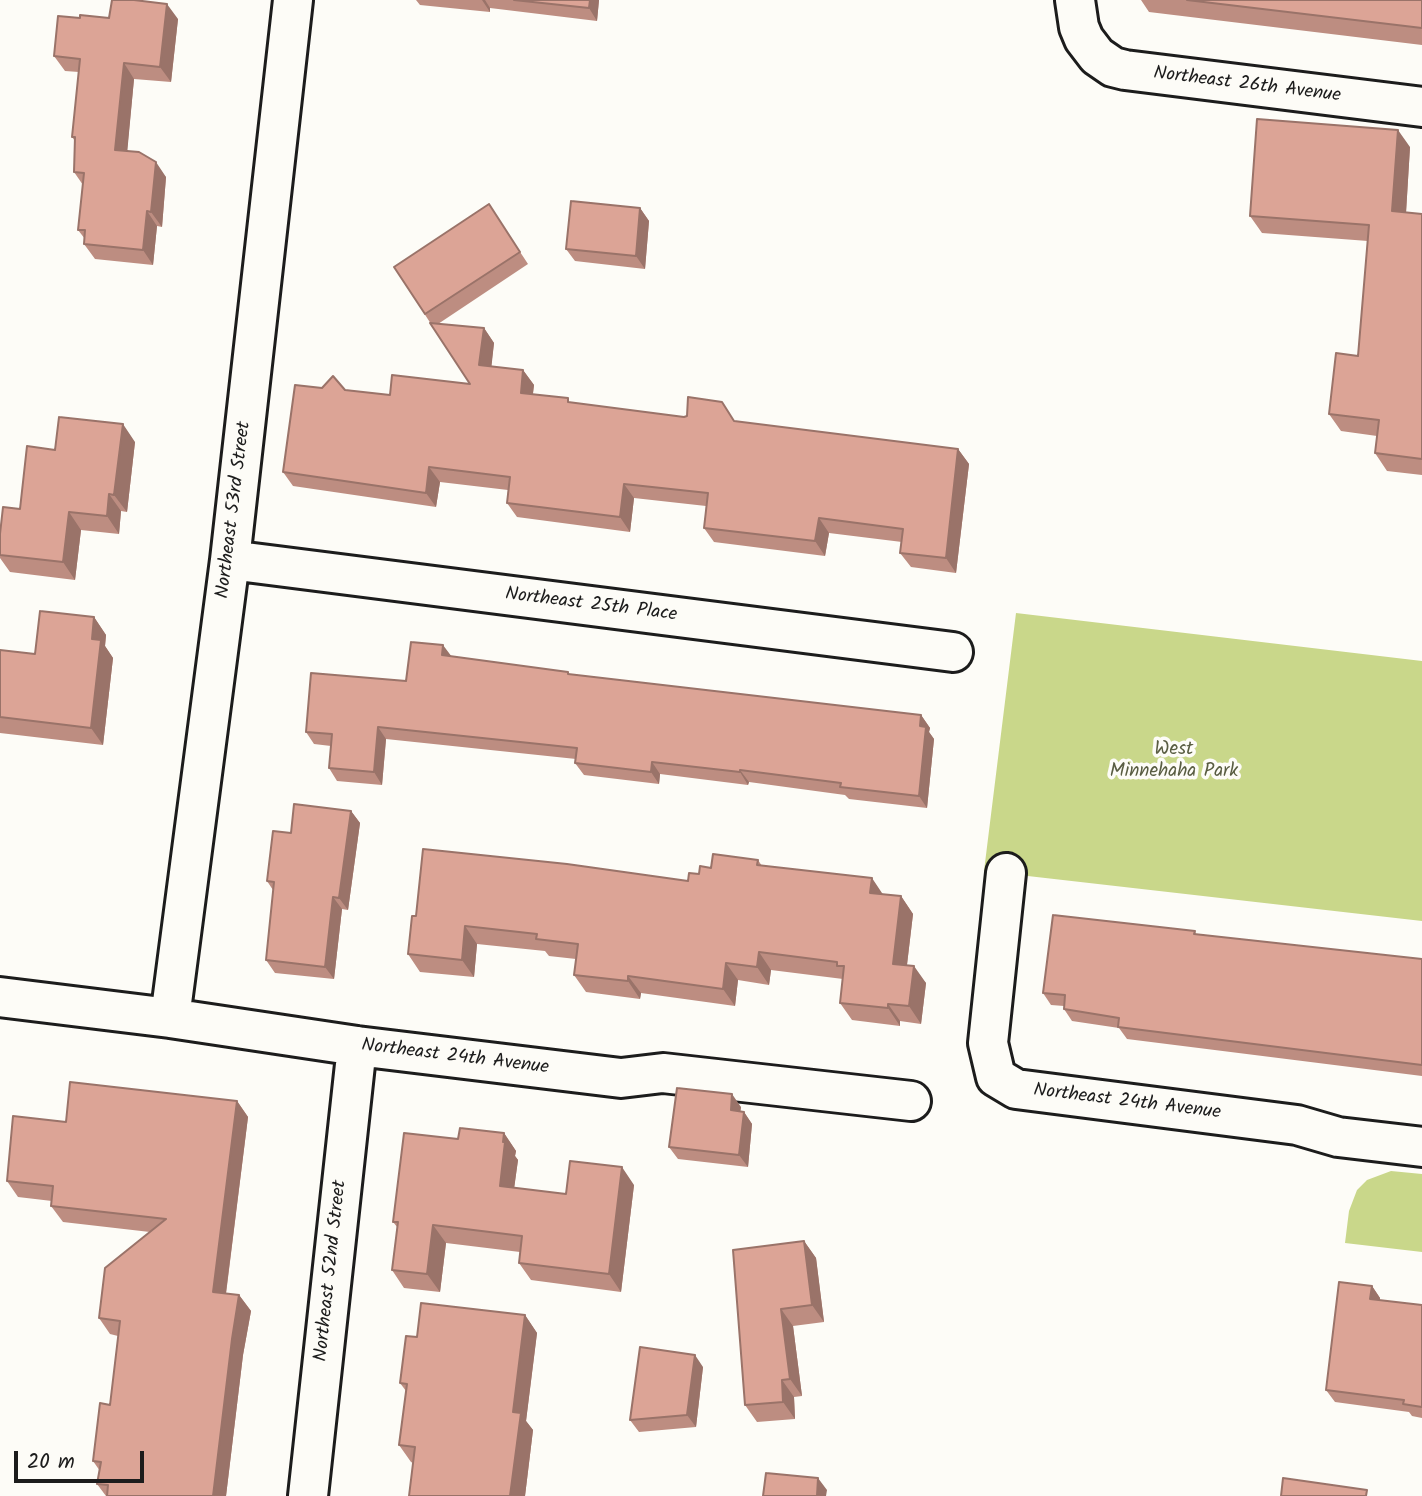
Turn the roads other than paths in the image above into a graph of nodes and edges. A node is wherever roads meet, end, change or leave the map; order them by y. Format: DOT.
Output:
graph roads {
  1 [pos="293,0"];
  2 [pos="1075,0"];
  3 [pos="1422,107"];
  4 [pos="230,560"];
  5 [pos="953,652"];
  6 [pos="1006,873"];
  7 [pos="0,998"];
  8 [pos="170,1018"];
  9 [pos="357,1046"];
  10 [pos="911,1101"];
  11 [pos="1422,1147"];
  12 [pos="308,1496"];
  1 -- 4 [label="street, Northeast 53rd Street"];
  2 -- 3 [label="street, Northeast 26th Avenue"];
  4 -- 5 [label="street, Northeast 25th Place"];
  4 -- 8 [label="street, Northeast 53rd Street"];
  6 -- 11 [label="street, Northeast 24th Avenue"];
  7 -- 8 [label="street, Northeast 24th Avenue"];
  8 -- 9 [label="street, Northeast 24th Avenue"];
  9 -- 10 [label="street, Northeast 24th Avenue"];
  9 -- 12 [label="street, Northeast 52nd Street"];
}
